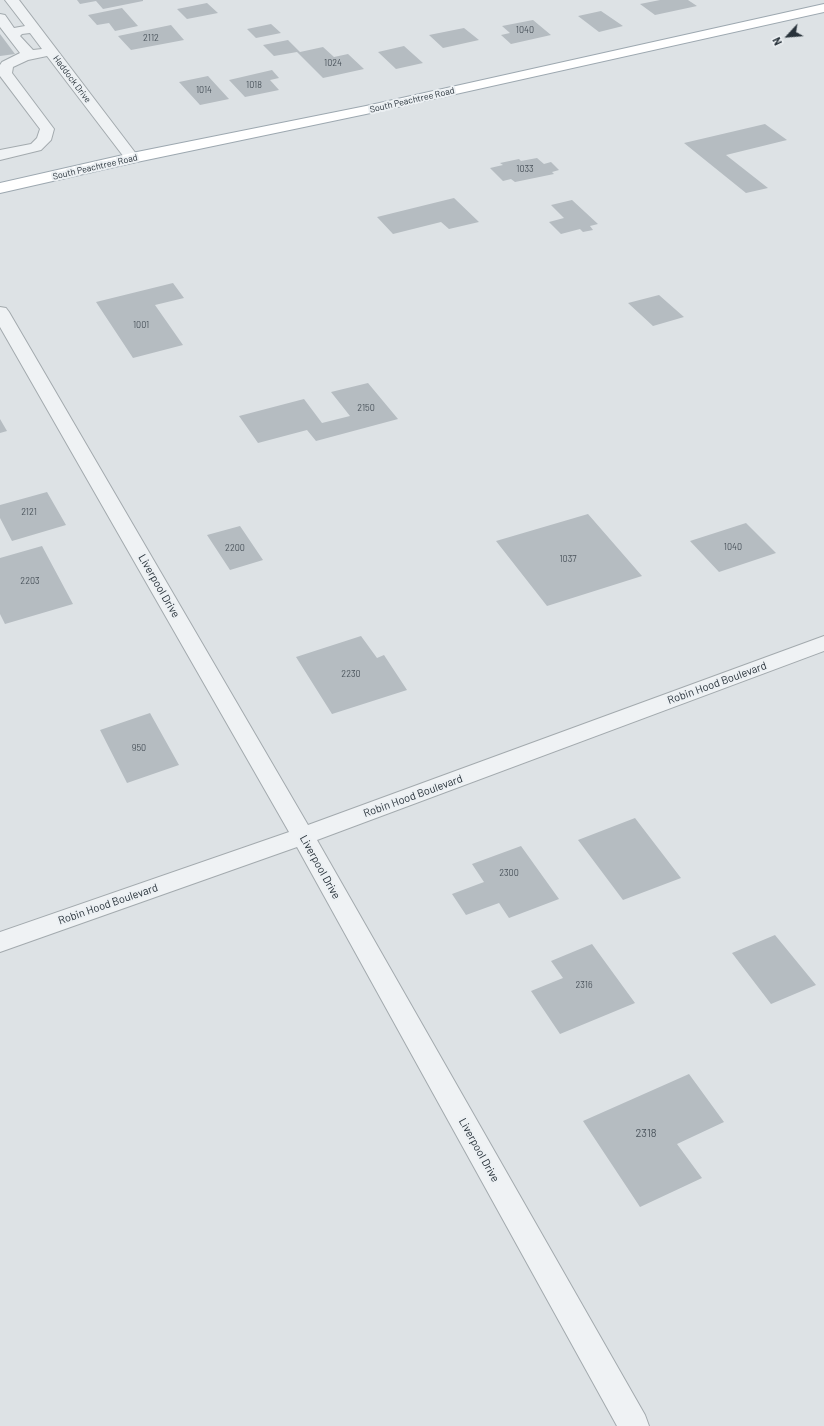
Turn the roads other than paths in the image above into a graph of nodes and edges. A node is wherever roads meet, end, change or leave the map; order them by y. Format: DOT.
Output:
graph roads {
  1 [pos="12,0"];
  2 [pos="0,2"];
  3 [pos="824,8"];
  4 [pos="0,18"];
  5 [pos="34,28"];
  6 [pos="13,36"];
  7 [pos="51,51"];
  8 [pos="30,56"];
  9 [pos="0,155"];
  10 [pos="132,158"];
  11 [pos="0,188"];
  12 [pos="0,312"];
  13 [pos="824,643"];
  14 [pos="303,836"];
  15 [pos="0,942"];
  16 [pos="634,1426"];
  1 -- 2 [label="street"];
  1 -- 5 [label="street, Haddock Drive"];
  3 -- 10 [label="main road, South Peachtree Road"];
  4 -- 6 [label="street"];
  5 -- 6 [label="street"];
  5 -- 7 [label="street, Haddock Drive"];
  6 -- 8 [label="street"];
  7 -- 8 [label="street"];
  7 -- 10 [label="street, Haddock Drive"];
  8 -- 9 [label="street"];
  10 -- 11 [label="main road, South Peachtree Road"];
  12 -- 14 [label="street, Liverpool Drive"];
  13 -- 14 [label="street, Robin Hood Boulevard"];
  14 -- 15 [label="street, Robin Hood Boulevard"];
  14 -- 16 [label="street, Liverpool Drive"];
}
